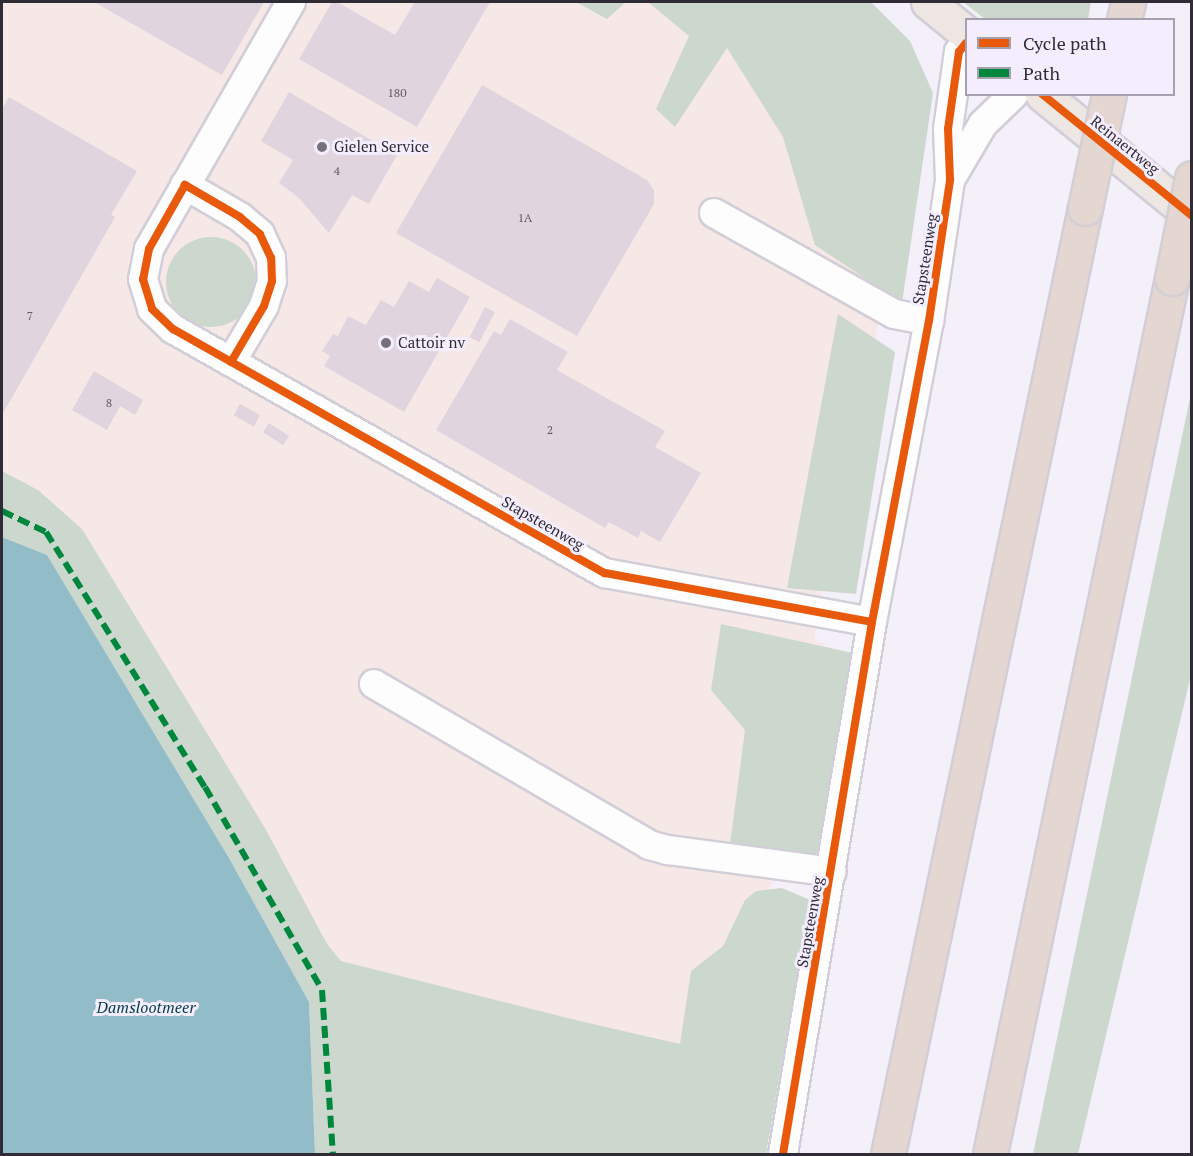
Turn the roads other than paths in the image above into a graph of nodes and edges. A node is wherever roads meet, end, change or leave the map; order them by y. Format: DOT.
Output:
graph roads {
  1 [pos="291,2"];
  2 [pos="928,2"];
  3 [pos="1128,2"];
  4 [pos="1124,18"];
  5 [pos="965,32"];
  6 [pos="965,44"];
  7 [pos="1012,96"];
  8 [pos="1044,96"];
  9 [pos="1109,96"];
  10 [pos="1191,178"];
  11 [pos="950,180"];
  12 [pos="185,185"];
  13 [pos="714,213"];
  14 [pos="1191,216"];
  15 [pos="929,321"];
  16 [pos="231,362"];
  17 [pos="872,622"];
  18 [pos="374,684"];
  19 [pos="832,872"];
  20 [pos="783,1155"];
  21 [pos="888,1155"];
  22 [pos="990,1155"];
  1 -- 12 [label="street, Stapsteenweg"];
  2 -- 5 [label="main road"];
  3 -- 4 [label="highway"];
  6 -- 11 [label="street, Stapsteenweg"];
  7 -- 11 [label="street, Stapsteenweg"];
  8 -- 14 [label="main road, Reinaertweg"];
  9 -- 21 [label="highway, bridge"];
  10 -- 22 [label="highway, bridge"];
  11 -- 15 [label="street, Stapsteenweg"];
  12 -- 16 [label="street"];
  12 -- 16 [label="street, Stapsteenweg"];
  13 -- 15 [label="street"];
  15 -- 17 [label="street, Stapsteenweg"];
  16 -- 17 [label="street, Stapsteenweg"];
  17 -- 19 [label="street, Stapsteenweg"];
  18 -- 19 [label="street"];
  19 -- 20 [label="street, Stapsteenweg"];
}
